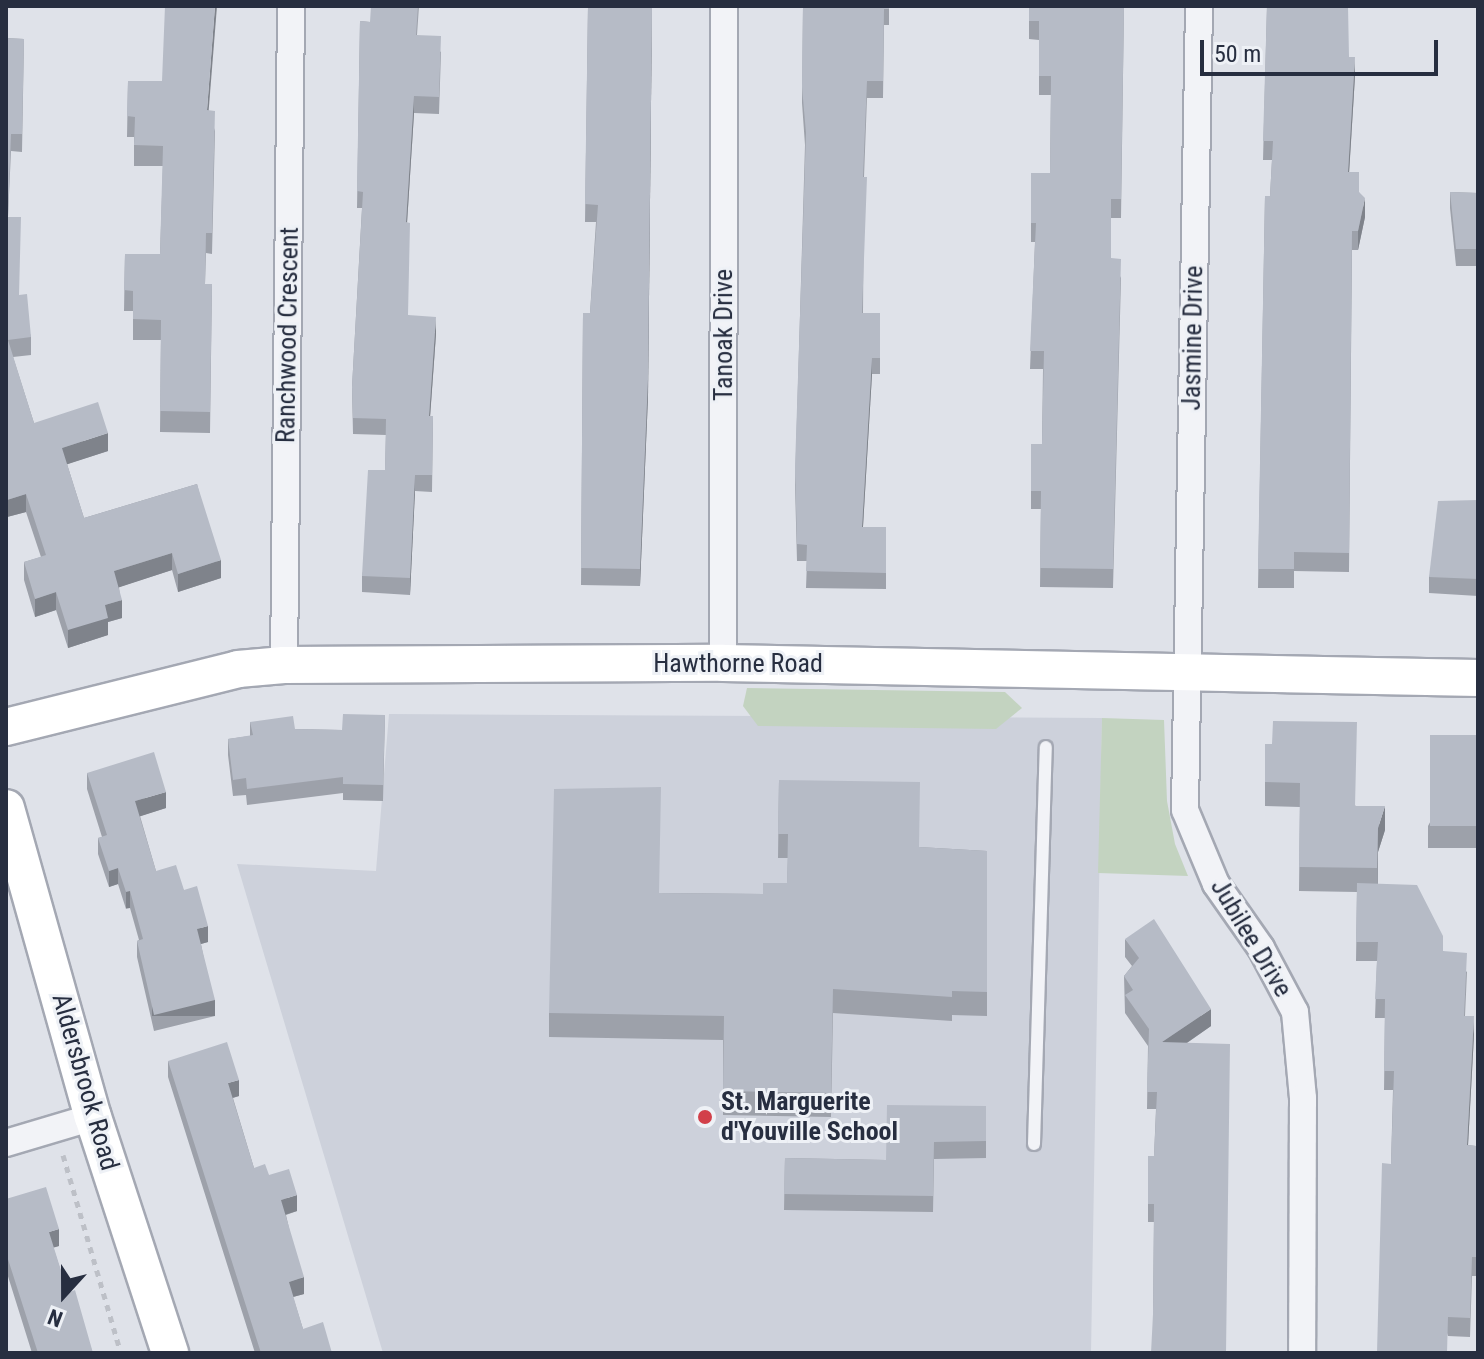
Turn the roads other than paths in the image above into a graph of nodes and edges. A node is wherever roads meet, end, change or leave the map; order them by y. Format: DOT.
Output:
graph roads {
  1 [pos="291,6"];
  2 [pos="724,6"];
  3 [pos="1199,6"];
  4 [pos="723,663"];
  5 [pos="284,665"];
  6 [pos="1186,670"];
  7 [pos="1478,678"];
  8 [pos="6,727"];
  9 [pos="1046,747"];
  10 [pos="6,808"];
  11 [pos="93,1117"];
  12 [pos="6,1143"];
  13 [pos="1034,1144"];
  14 [pos="170,1353"];
  15 [pos="1302,1353"];
  1 -- 5 [label="street, Ranchwood Crescent"];
  2 -- 4 [label="street, Tanoak Drive"];
  3 -- 6 [label="street, Jasmine Drive"];
  4 -- 5 [label="street, Hawthorne Road"];
  4 -- 6 [label="street, Hawthorne Road"];
  5 -- 8 [label="street, Hawthorne Road"];
  6 -- 7 [label="street, Hawthorne Road"];
  6 -- 15 [label="street, Jubilee Drive"];
  9 -- 13 [label="lane"];
  10 -- 11 [label="street, Aldersbrook Road"];
  11 -- 12 [label="street"];
  11 -- 14 [label="street, Aldersbrook Road"];
}
